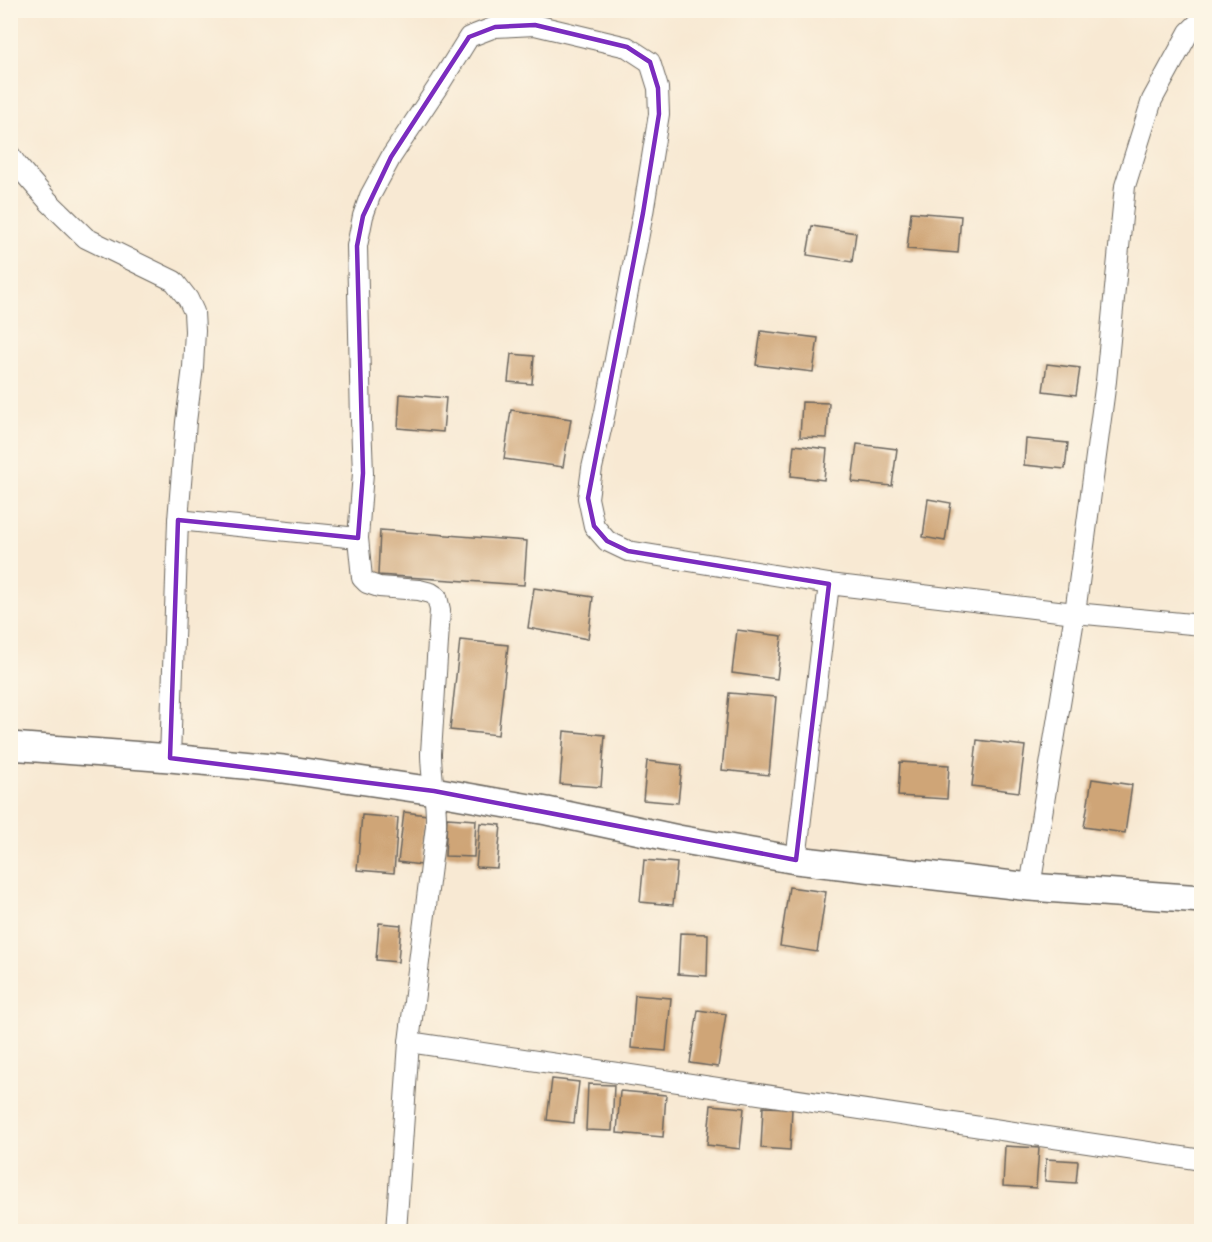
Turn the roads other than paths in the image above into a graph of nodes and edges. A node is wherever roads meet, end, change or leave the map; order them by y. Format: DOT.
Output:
graph roads {
  1 [pos="1202,19"];
  2 [pos="10,155"];
  3 [pos="178,520"];
  4 [pos="358,538"];
  5 [pos="829,584"];
  6 [pos="1075,613"];
  7 [pos="1202,625"];
  8 [pos="10,746"];
  9 [pos="170,758"];
  10 [pos="434,791"];
  11 [pos="795,860"];
  12 [pos="1030,887"];
  13 [pos="1202,899"];
  14 [pos="409,1042"];
  15 [pos="1202,1160"];
  16 [pos="396,1232"];
  1 -- 6 [label="street"];
  2 -- 3 [label="street"];
  3 -- 4 [label="street"];
  3 -- 9 [label="street"];
  4 -- 5 [label="street"];
  4 -- 10 [label="street"];
  5 -- 6 [label="street"];
  5 -- 11 [label="street"];
  6 -- 7 [label="street"];
  6 -- 12 [label="street"];
  8 -- 9 [label="street"];
  9 -- 10 [label="street"];
  10 -- 11 [label="street"];
  10 -- 14 [label="street"];
  11 -- 12 [label="street"];
  12 -- 13 [label="street"];
  14 -- 15 [label="street"];
  14 -- 16 [label="street"];
}
